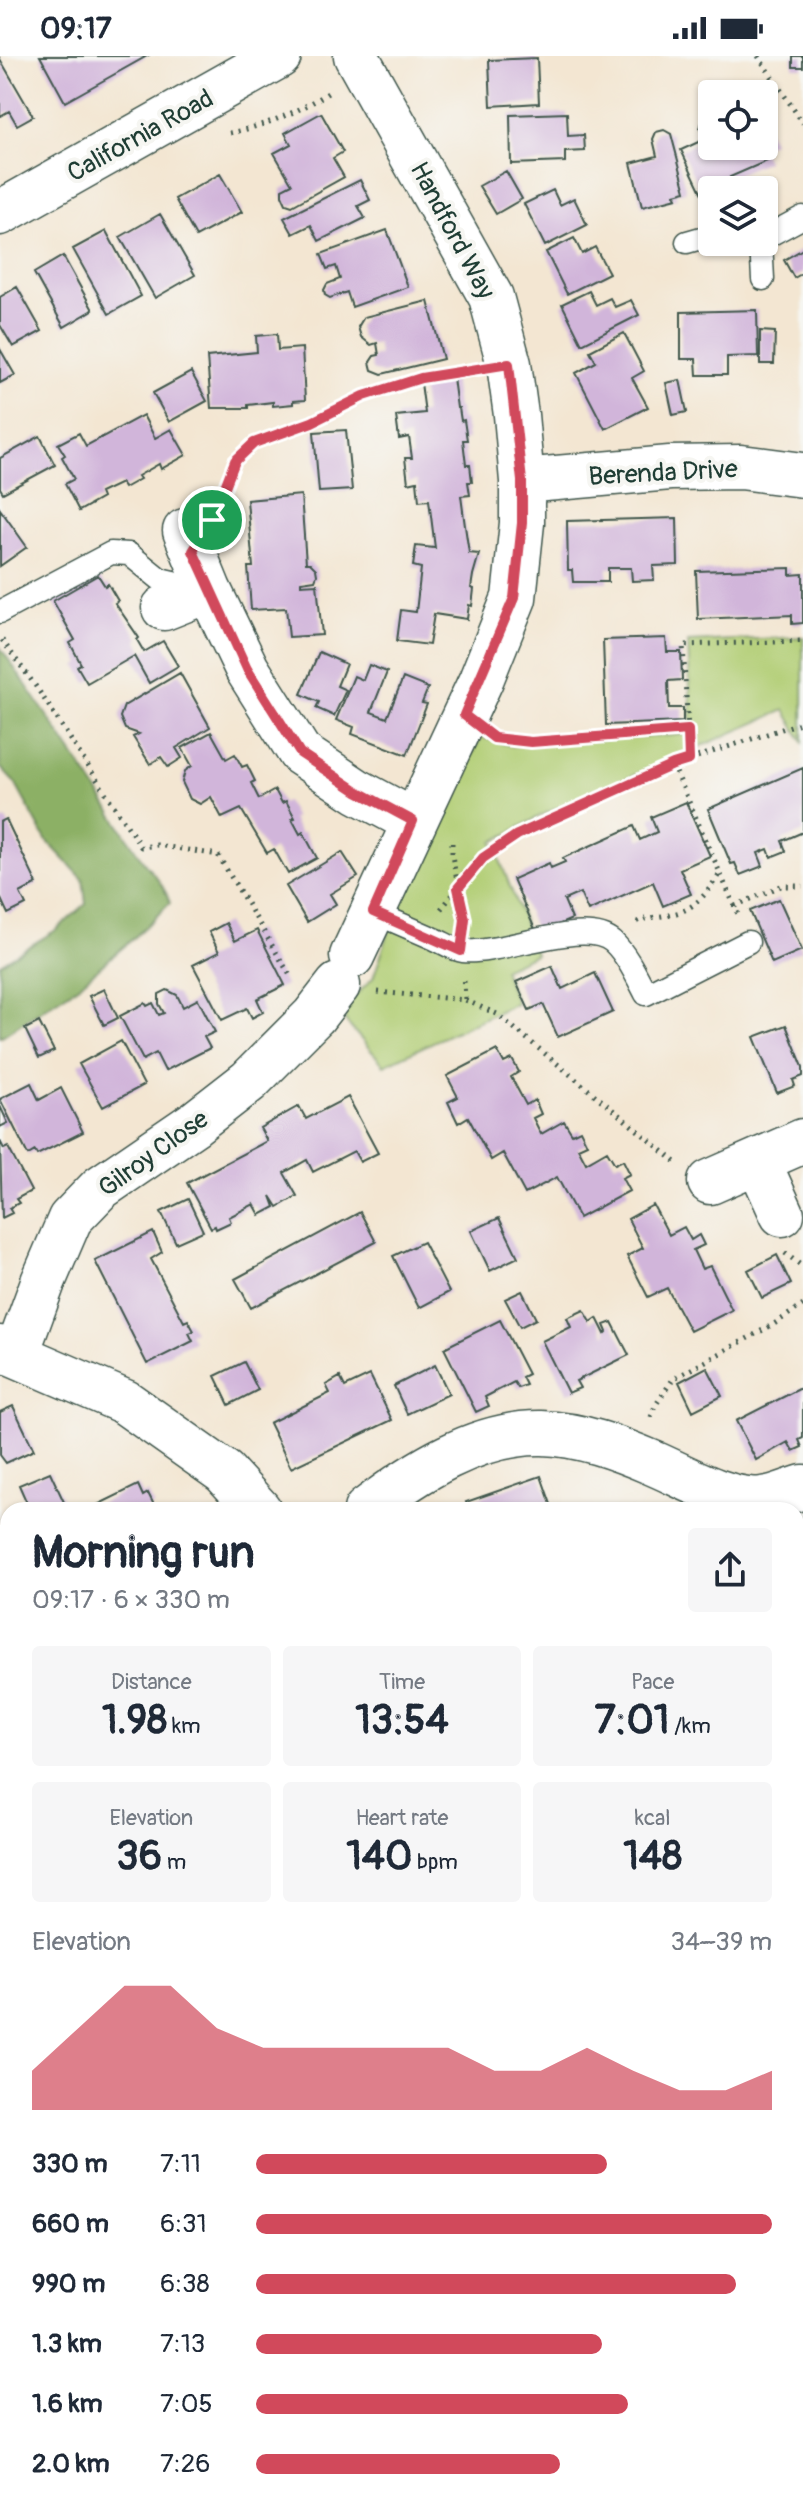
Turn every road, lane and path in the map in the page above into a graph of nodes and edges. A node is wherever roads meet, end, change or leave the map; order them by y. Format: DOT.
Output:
graph roads {
  1 [pos="279,56"];
  2 [pos="356,56"];
  3 [pos="758,56"];
  4 [pos="803,123"];
  5 [pos="0,213"];
  6 [pos="803,217"];
  7 [pos="778,231"];
  8 [pos="698,239"];
  9 [pos="687,242"];
  10 [pos="763,256"];
  11 [pos="763,279"];
  12 [pos="509,364"];
  13 [pos="803,475"];
  14 [pos="522,481"];
  15 [pos="196,557"];
  16 [pos="164,608"];
  17 [pos="0,612"];
  18 [pos="0,637"];
  19 [pos="803,641"];
  20 [pos="464,715"];
  21 [pos="803,722"];
  22 [pos="688,730"];
  23 [pos="689,760"];
  24 [pos="673,765"];
  25 [pos="433,825"];
  26 [pos="720,872"];
  27 [pos="803,886"];
  28 [pos="458,888"];
  29 [pos="735,906"];
  30 [pos="373,912"];
  31 [pos="422,933"];
  32 [pos="748,942"];
  33 [pos="615,943"];
  34 [pos="461,951"];
  35 [pos="335,986"];
  36 [pos="465,1000"];
  37 [pos="803,1141"];
  38 [pos="758,1161"];
  39 [pos="710,1182"];
  40 [pos="782,1214"];
  41 [pos="803,1305"];
  42 [pos="8,1351"];
  43 [pos="637,1456"];
  44 [pos="803,1487"];
  45 [pos="252,1502"];
  46 [pos="376,1502"];
  47 [pos="751,1502"];
  48 [pos="769,1502"];
  1 -- 5 [label="street, California Road"];
  2 -- 12 [label="street, Handford Way"];
  3 -- 4 [label="path"];
  6 -- 7 [label="lane"];
  8 -- 9 [label="lane"];
  10 -- 11 [label="lane"];
  12 -- 14 [label="street, Handford Way"];
  12 -- 15 [label="path"];
  13 -- 14 [label="street, Berenda Drive"];
  14 -- 20 [label="street, Handford Way"];
  15 -- 16 [label="street"];
  15 -- 17 [label="lane"];
  15 -- 25 [label="street"];
  18 -- 35 [label="path"];
  19 -- 22 [label="path"];
  20 -- 22 [label="path"];
  20 -- 25 [label="street, Handford Way"];
  21 -- 23 [label="path"];
  22 -- 23 [label="path"];
  23 -- 24 [label="path"];
  24 -- 26 [label="path"];
  24 -- 28 [label="path"];
  25 -- 28 [label="path"];
  25 -- 30 [label="street, Handford Way"];
  26 -- 29 [label="path"];
  26 -- 33 [label="path"];
  27 -- 29 [label="path"];
  28 -- 31 [label="path"];
  28 -- 34 [label="path"];
  29 -- 32 [label="path"];
  30 -- 31 [label="lane"];
  30 -- 35 [label="street, Handford Way"];
  31 -- 34 [label="lane"];
  32 -- 33 [label="lane"];
  33 -- 34 [label="lane"];
  34 -- 36 [label="path"];
  35 -- 36 [label="path"];
  35 -- 42 [label="street, Gilroy Close"];
  36 -- 39 [label="path"];
  37 -- 38 [label="street"];
  38 -- 39 [label="street"];
  38 -- 40 [label="street"];
  41 -- 43 [label="path"];
  42 -- 45 [label="street"];
  43 -- 46 [label="street"];
  43 -- 47 [label="street"];
  44 -- 48 [label="street"];
}
